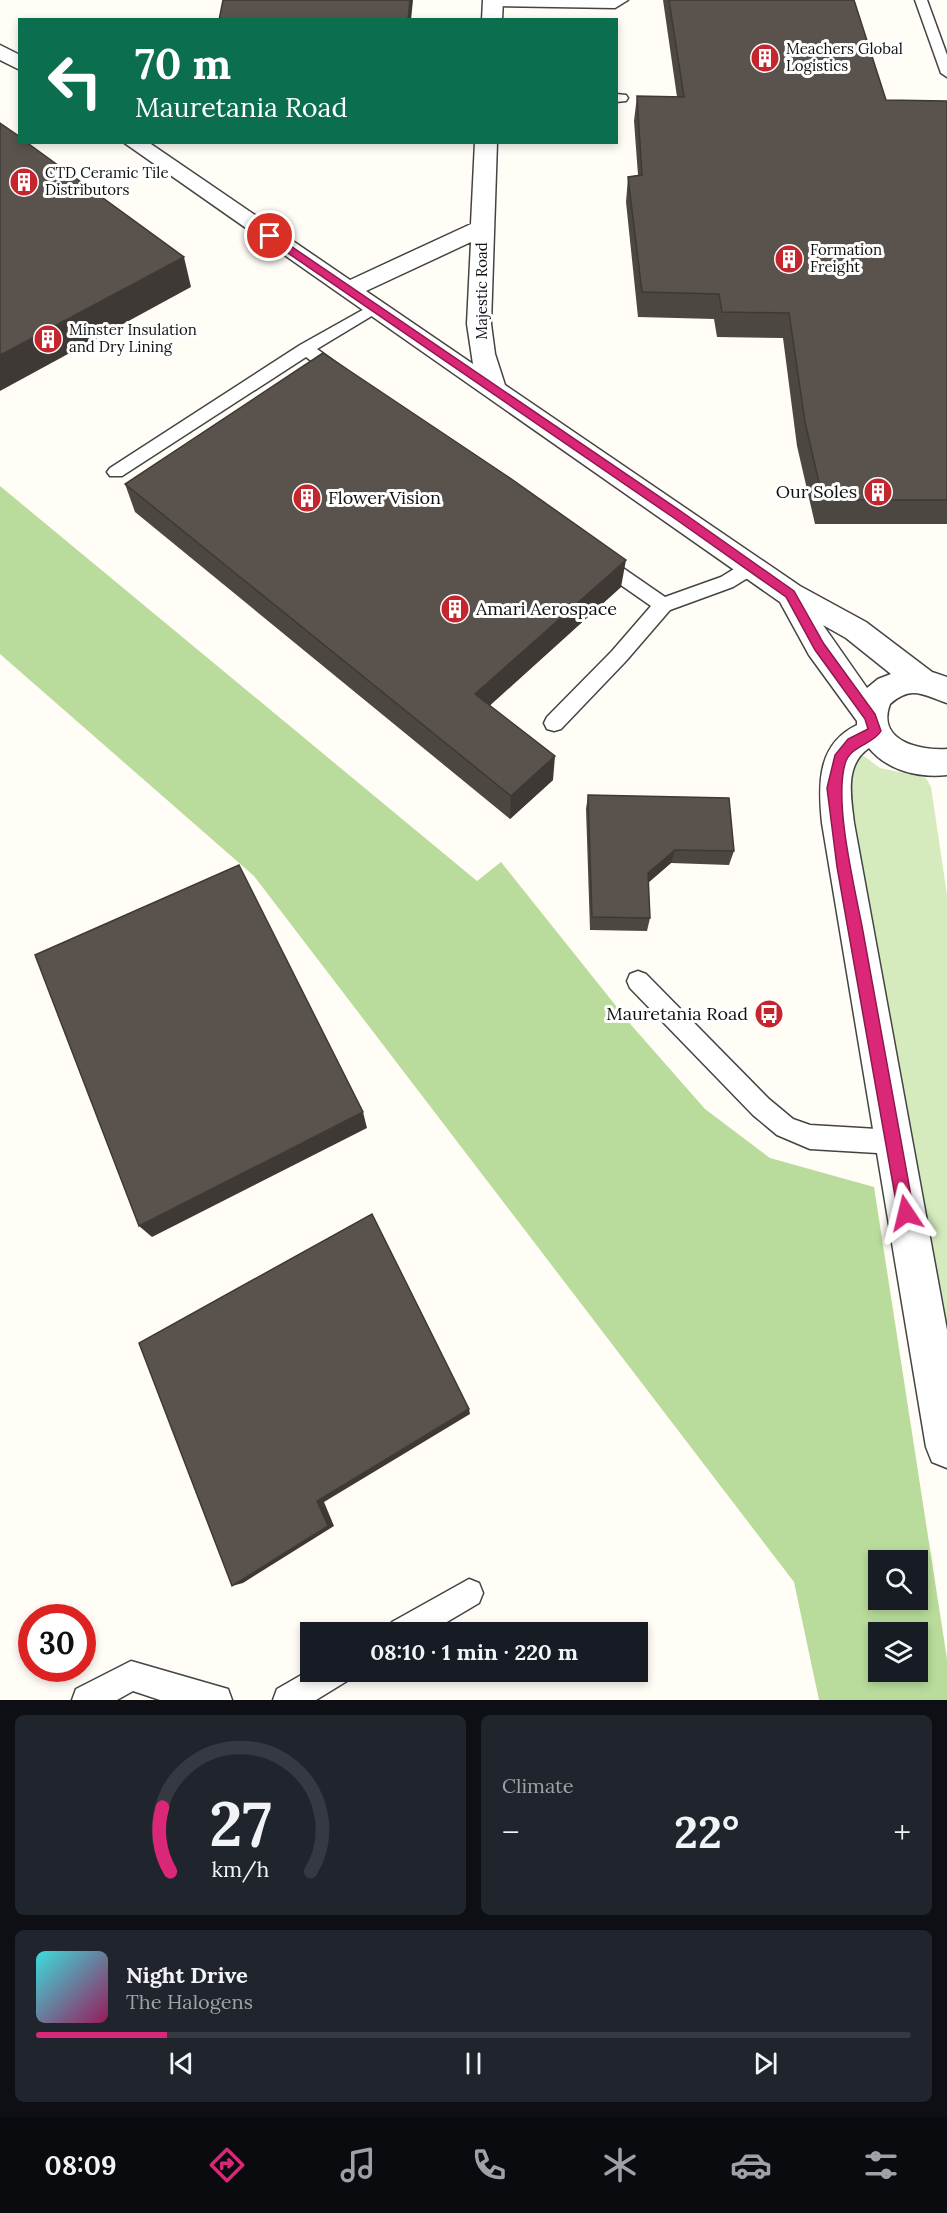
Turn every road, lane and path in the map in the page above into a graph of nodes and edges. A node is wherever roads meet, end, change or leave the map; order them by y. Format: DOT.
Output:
graph roads {
  1 [pos="622,0"];
  2 [pos="921,0"];
  3 [pos="492,7"];
  4 [pos="0,51"];
  5 [pos="18,63"];
  6 [pos="947,73"];
  7 [pos="136,144"];
  8 [pos="486,144"];
  9 [pos="482,228"];
  10 [pos="347,290"];
  11 [pos="375,308"];
  12 [pos="306,349"];
  13 [pos="354,384"];
  14 [pos="493,388"];
  15 [pos="116,471"];
  16 [pos="587,552"];
  17 [pos="753,566"];
  18 [pos="790,594"];
  19 [pos="663,605"];
  20 [pos="939,686"];
  21 [pos="554,723"];
  22 [pos="873,724"];
  23 [pos="947,762"];
  24 [pos="638,981"];
  25 [pos="894,1142"];
  26 [pos="947,1447"];
  27 [pos="469,1593"];
  28 [pos="419,1622"];
  29 [pos="318,1682"];
  30 [pos="87,1700"];
  31 [pos="217,1700"];
  32 [pos="288,1700"];
  1 -- 3 [label="lane"];
  2 -- 6 [label="lane"];
  4 -- 5 [label="street"];
  7 -- 10 [label="street"];
  8 -- 9 [label="street, Majestic Road"];
  9 -- 10 [label="street, Majestic Road"];
  9 -- 14 [label="street, Majestic Road"];
  10 -- 11 [label="street"];
  11 -- 12 [label="lane"];
  11 -- 14 [label="street"];
  12 -- 13 [label="lane"];
  12 -- 15 [label="lane"];
  14 -- 17 [label="street"];
  16 -- 19 [label="lane"];
  17 -- 18 [label="street"];
  17 -- 19 [label="lane"];
  18 -- 20 [label="street"];
  18 -- 22 [label="street"];
  19 -- 21 [label="lane"];
  20 -- 22 [label="street"];
  22 -- 23 [label="street"];
  22 -- 25 [label="street"];
  24 -- 25 [label="lane"];
  25 -- 26 [label="street"];
  27 -- 28 [label="lane"];
  29 -- 32 [label="lane"];
  30 -- 31 [label="lane"];
}
